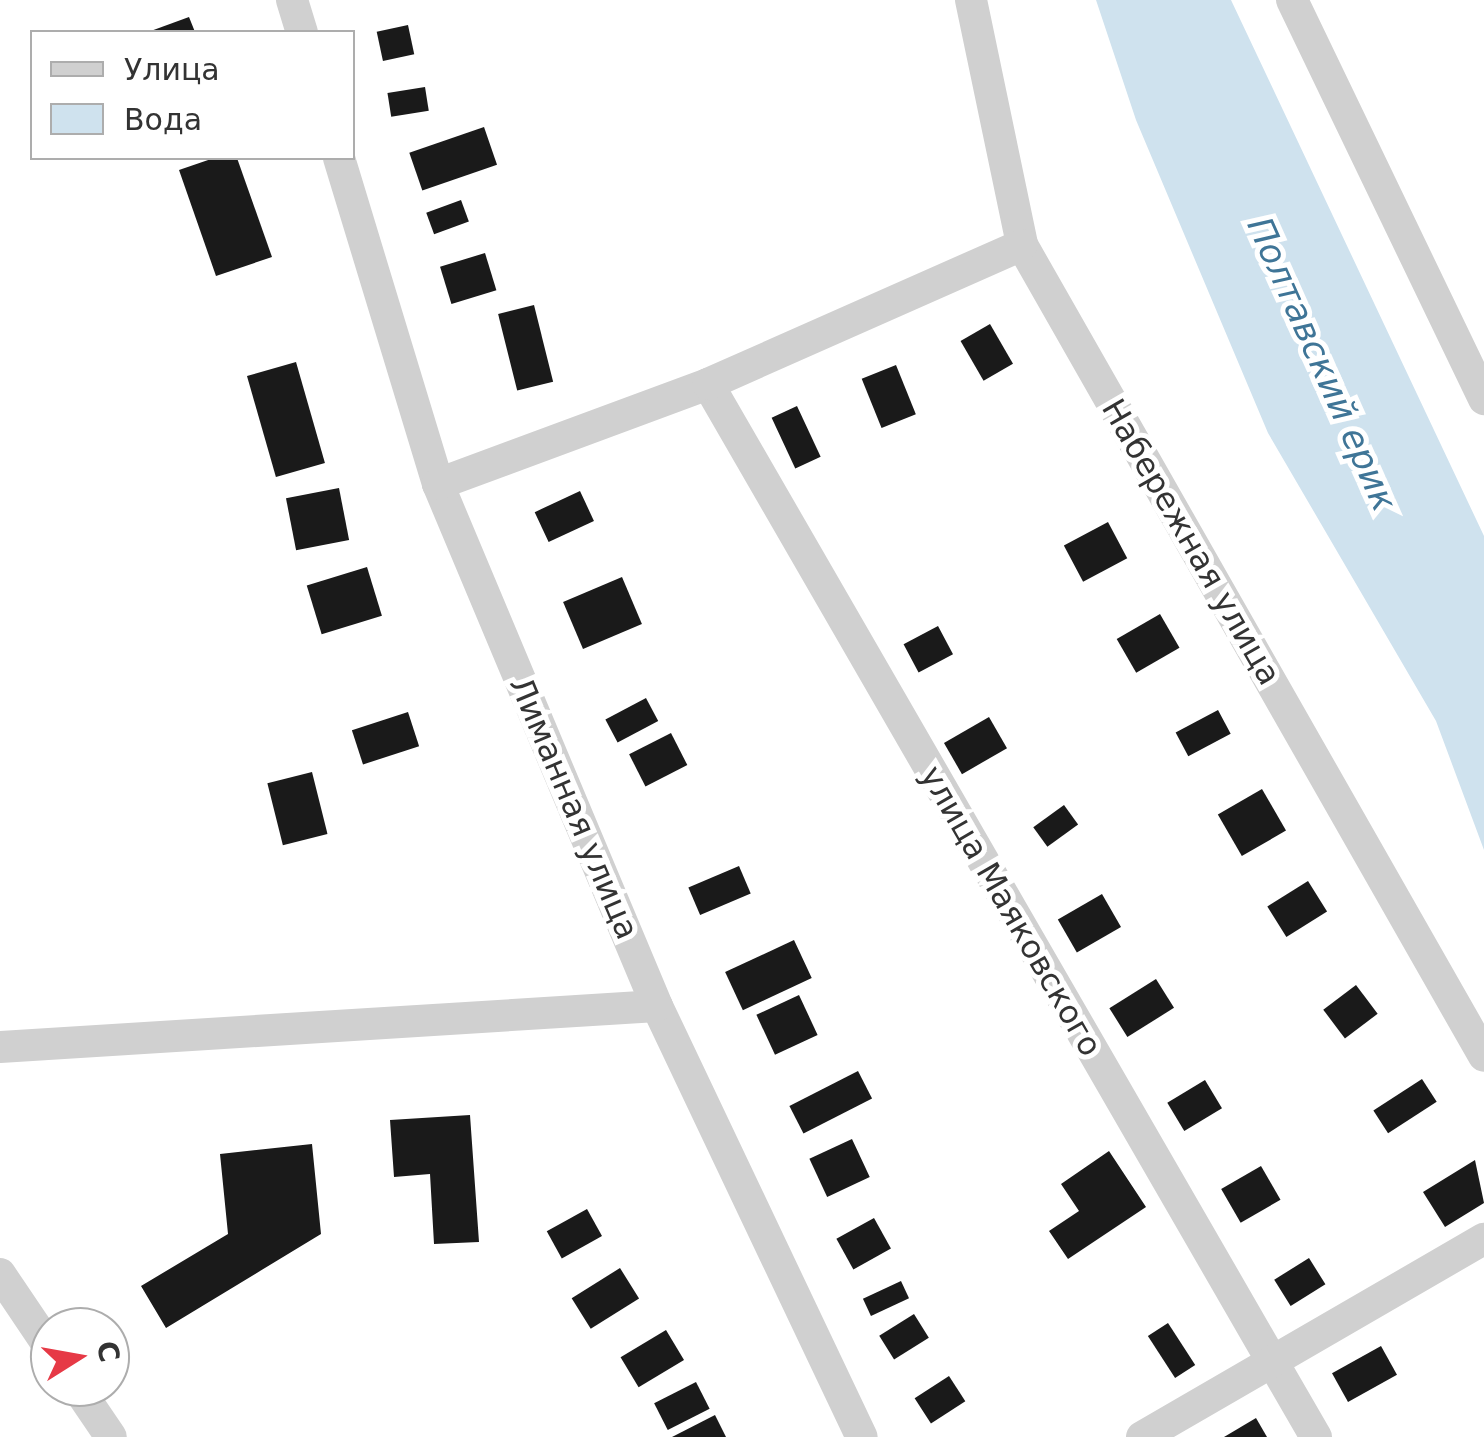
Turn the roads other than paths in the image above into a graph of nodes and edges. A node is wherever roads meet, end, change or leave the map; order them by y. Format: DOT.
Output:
graph roads {
  1 [pos="292,0"];
  2 [pos="970,0"];
  3 [pos="1292,0"];
  4 [pos="301,30"];
  5 [pos="340,160"];
  6 [pos="1022,245"];
  7 [pos="708,384"];
  8 [pos="1484,399"];
  9 [pos="438,484"];
  10 [pos="656,1006"];
  11 [pos="0,1047"];
  12 [pos="1484,1056"];
  13 [pos="1484,1239"];
  14 [pos="0,1274"];
  15 [pos="30,1318"];
  16 [pos="1270,1361"];
  17 [pos="91,1407"];
  18 [pos="111,1437"];
  19 [pos="862,1437"];
  20 [pos="1142,1437"];
  21 [pos="1316,1437"];
  1 -- 4 [label="street"];
  2 -- 6 [label="street, Набережная улица"];
  3 -- 8 [label="street"];
  5 -- 9 [label="street, Лиманная улица"];
  6 -- 7 [label="street"];
  6 -- 12 [label="street, Набережная улица"];
  7 -- 9 [label="street"];
  7 -- 16 [label="street, улица Маяковского"];
  9 -- 10 [label="street, Лиманная улица"];
  10 -- 11 [label="street"];
  10 -- 19 [label="street, Лиманная улица"];
  13 -- 16 [label="street"];
  14 -- 15 [label="street"];
  16 -- 20 [label="street"];
  16 -- 21 [label="street, улица Маяковского"];
  17 -- 18 [label="street"];
}
